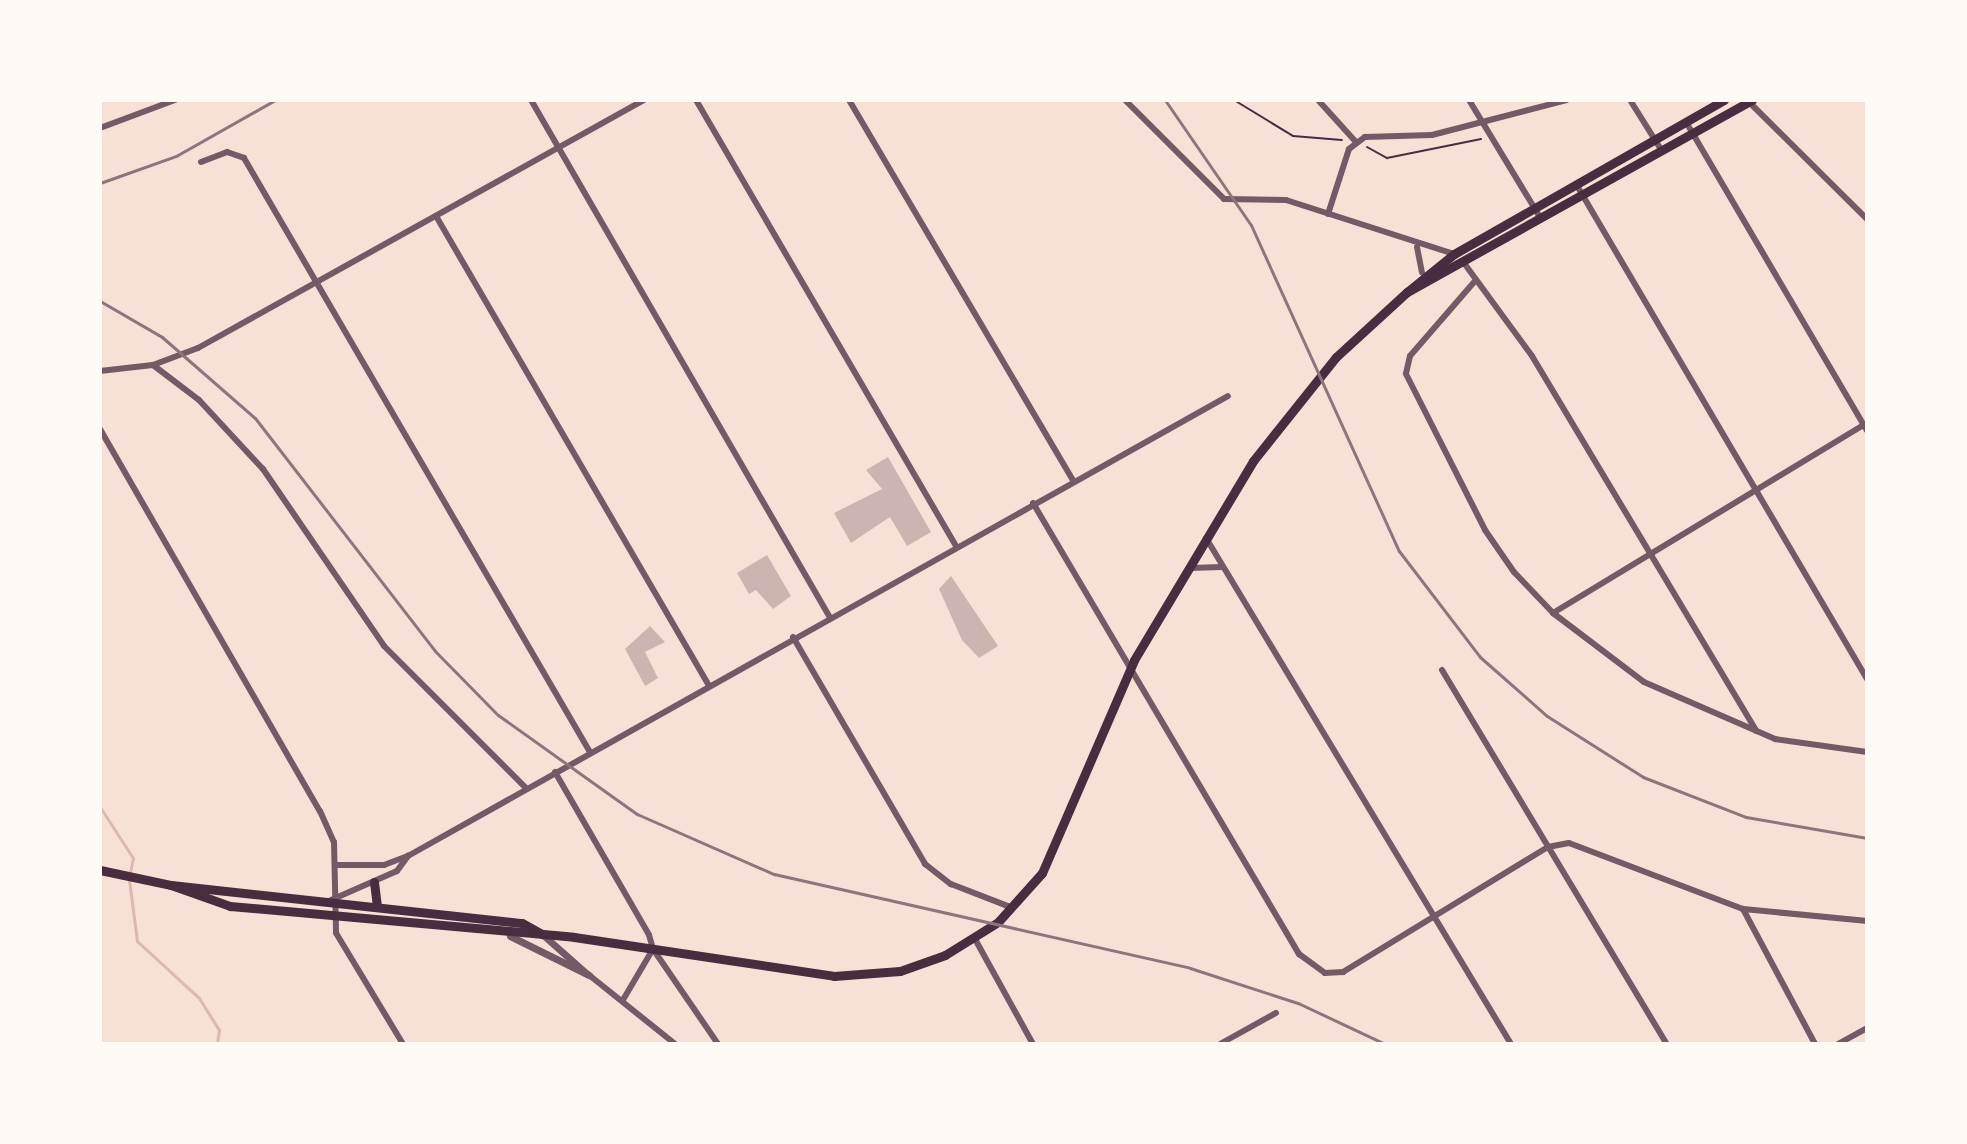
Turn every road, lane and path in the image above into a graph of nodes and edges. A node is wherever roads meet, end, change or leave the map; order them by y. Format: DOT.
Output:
graph roads {
  1 [pos="175,100"];
  2 [pos="531,100"];
  3 [pos="644,100"];
  4 [pos="696,100"];
  5 [pos="849,100"];
  6 [pos="1125,100"];
  7 [pos="1318,100"];
  8 [pos="1469,100"];
  9 [pos="1567,100"];
  10 [pos="1630,100"];
  11 [pos="1724,100"];
  12 [pos="1750,101"];
  13 [pos="1731,112"];
  14 [pos="1686,122"];
  15 [pos="1483,125"];
  16 [pos="100,128"];
  17 [pos="1693,134"];
  18 [pos="1654,140"];
  19 [pos="1356,142"];
  20 [pos="560,147"];
  21 [pos="1662,152"];
  22 [pos="201,162"];
  23 [pos="1576,184"];
  24 [pos="1583,196"];
  25 [pos="1534,208"];
  26 [pos="1328,214"];
  27 [pos="436,216"];
  28 [pos="1541,219"];
  29 [pos="1867,219"];
  30 [pos="1417,247"];
  31 [pos="1454,254"];
  32 [pos="1464,263"];
  33 [pos="1422,273"];
  34 [pos="1475,281"];
  35 [pos="318,282"];
  36 [pos="1407,292"];
  37 [pos="153,365"];
  38 [pos="100,371"];
  39 [pos="1228,396"];
  40 [pos="1865,428"];
  41 [pos="100,429"];
  42 [pos="1073,480"];
  43 [pos="1756,490"];
  44 [pos="1033,503"];
  45 [pos="1206,538"];
  46 [pos="956,546"];
  47 [pos="1649,554"];
  48 [pos="1222,567"];
  49 [pos="1188,568"];
  50 [pos="1553,613"];
  51 [pos="829,616"];
  52 [pos="793,637"];
  53 [pos="1129,670"];
  54 [pos="1442,670"];
  55 [pos="1867,679"];
  56 [pos="708,684"];
  57 [pos="1756,731"];
  58 [pos="590,752"];
  59 [pos="1867,752"];
  60 [pos="555,772"];
  61 [pos="527,789"];
  62 [pos="1548,847"];
  63 [pos="408,856"];
  64 [pos="335,865"];
  65 [pos="102,870"];
  66 [pos="374,882"];
  67 [pos="171,885"];
  68 [pos="331,900"];
  69 [pos="377,905"];
  70 [pos="1013,908"];
  71 [pos="1743,909"];
  72 [pos="462,915"];
  73 [pos="331,917"];
  74 [pos="1434,917"];
  75 [pos="1867,921"];
  76 [pos="461,931"];
  77 [pos="542,934"];
  78 [pos="510,936"];
  79 [pos="975,939"];
  80 [pos="653,949"];
  81 [pos="589,975"];
  82 [pos="623,1000"];
  83 [pos="1276,1013"];
  84 [pos="1867,1028"];
  85 [pos="403,1044"];
  86 [pos="675,1044"];
  87 [pos="718,1044"];
  88 [pos="1033,1044"];
  89 [pos="1220,1044"];
  90 [pos="1511,1044"];
  91 [pos="1667,1044"];
  92 [pos="1815,1044"];
  93 [pos="1838,1044"];
  1 -- 16 [label="street"];
  2 -- 20 [label="street"];
  3 -- 20 [label="street"];
  4 -- 46 [label="street"];
  5 -- 42 [label="street"];
  6 -- 26 [label="street"];
  7 -- 19 [label="street"];
  8 -- 15 [label="street"];
  9 -- 15 [label="street"];
  10 -- 18 [label="street"];
  11 -- 13 [label="main road"];
  11 -- 14 [label="main road"];
  12 -- 13 [label="main road"];
  12 -- 29 [label="street"];
  13 -- 17 [label="main road"];
  14 -- 17 [label="street"];
  14 -- 18 [label="main road"];
  15 -- 19 [label="street"];
  15 -- 25 [label="street"];
  17 -- 21 [label="main road"];
  17 -- 40 [label="street"];
  18 -- 21 [label="street"];
  18 -- 23 [label="main road"];
  19 -- 26 [label="street"];
  20 -- 27 [label="street"];
  20 -- 51 [label="street"];
  21 -- 24 [label="main road"];
  22 -- 35 [label="street"];
  23 -- 24 [label="street"];
  23 -- 25 [label="main road"];
  24 -- 28 [label="main road"];
  24 -- 43 [label="street"];
  25 -- 28 [label="street"];
  25 -- 31 [label="main road"];
  26 -- 30 [label="street"];
  27 -- 35 [label="street"];
  27 -- 56 [label="street"];
  28 -- 32 [label="main road"];
  30 -- 31 [label="street"];
  30 -- 33 [label="street"];
  31 -- 33 [label="main road"];
  32 -- 34 [label="street"];
  32 -- 36 [label="main road"];
  33 -- 36 [label="main road"];
  34 -- 47 [label="street"];
  34 -- 50 [label="street"];
  35 -- 37 [label="street"];
  35 -- 58 [label="street"];
  36 -- 45 [label="main road"];
  37 -- 38 [label="street"];
  37 -- 61 [label="street"];
  39 -- 42 [label="street"];
  40 -- 43 [label="street"];
  41 -- 64 [label="street"];
  42 -- 44 [label="street"];
  43 -- 47 [label="street"];
  43 -- 55 [label="street"];
  44 -- 46 [label="street"];
  44 -- 53 [label="street"];
  45 -- 48 [label="street"];
  45 -- 49 [label="main road"];
  46 -- 51 [label="street"];
  47 -- 50 [label="street"];
  47 -- 57 [label="street"];
  48 -- 49 [label="street"];
  48 -- 74 [label="street"];
  49 -- 53 [label="main road"];
  50 -- 57 [label="street"];
  51 -- 52 [label="street"];
  52 -- 56 [label="street"];
  52 -- 70 [label="street"];
  53 -- 70 [label="main road"];
  53 -- 74 [label="street"];
  54 -- 62 [label="street"];
  56 -- 58 [label="street"];
  57 -- 59 [label="street"];
  58 -- 60 [label="street"];
  60 -- 61 [label="street"];
  60 -- 80 [label="street"];
  61 -- 63 [label="street"];
  62 -- 71 [label="street"];
  62 -- 74 [label="street"];
  62 -- 91 [label="street"];
  63 -- 64 [label="street"];
  63 -- 66 [label="street"];
  64 -- 68 [label="street"];
  65 -- 67 [label="main road"];
  66 -- 68 [label="street"];
  66 -- 69 [label="main road"];
  67 -- 68 [label="main road"];
  67 -- 73 [label="main road"];
  68 -- 69 [label="main road"];
  68 -- 73 [label="street"];
  69 -- 72 [label="main road"];
  70 -- 79 [label="main road"];
  71 -- 75 [label="street"];
  71 -- 92 [label="street"];
  72 -- 76 [label="main road"];
  72 -- 77 [label="main road"];
  73 -- 76 [label="main road"];
  73 -- 85 [label="street"];
  74 -- 90 [label="street"];
  76 -- 78 [label="main road"];
  77 -- 78 [label="main road"];
  77 -- 80 [label="main road"];
  77 -- 81 [label="street"];
  78 -- 81 [label="street"];
  79 -- 80 [label="main road"];
  79 -- 88 [label="street"];
  80 -- 82 [label="street"];
  80 -- 87 [label="street"];
  81 -- 82 [label="street"];
  82 -- 86 [label="street"];
  83 -- 89 [label="street"];
  84 -- 93 [label="street"];
}
